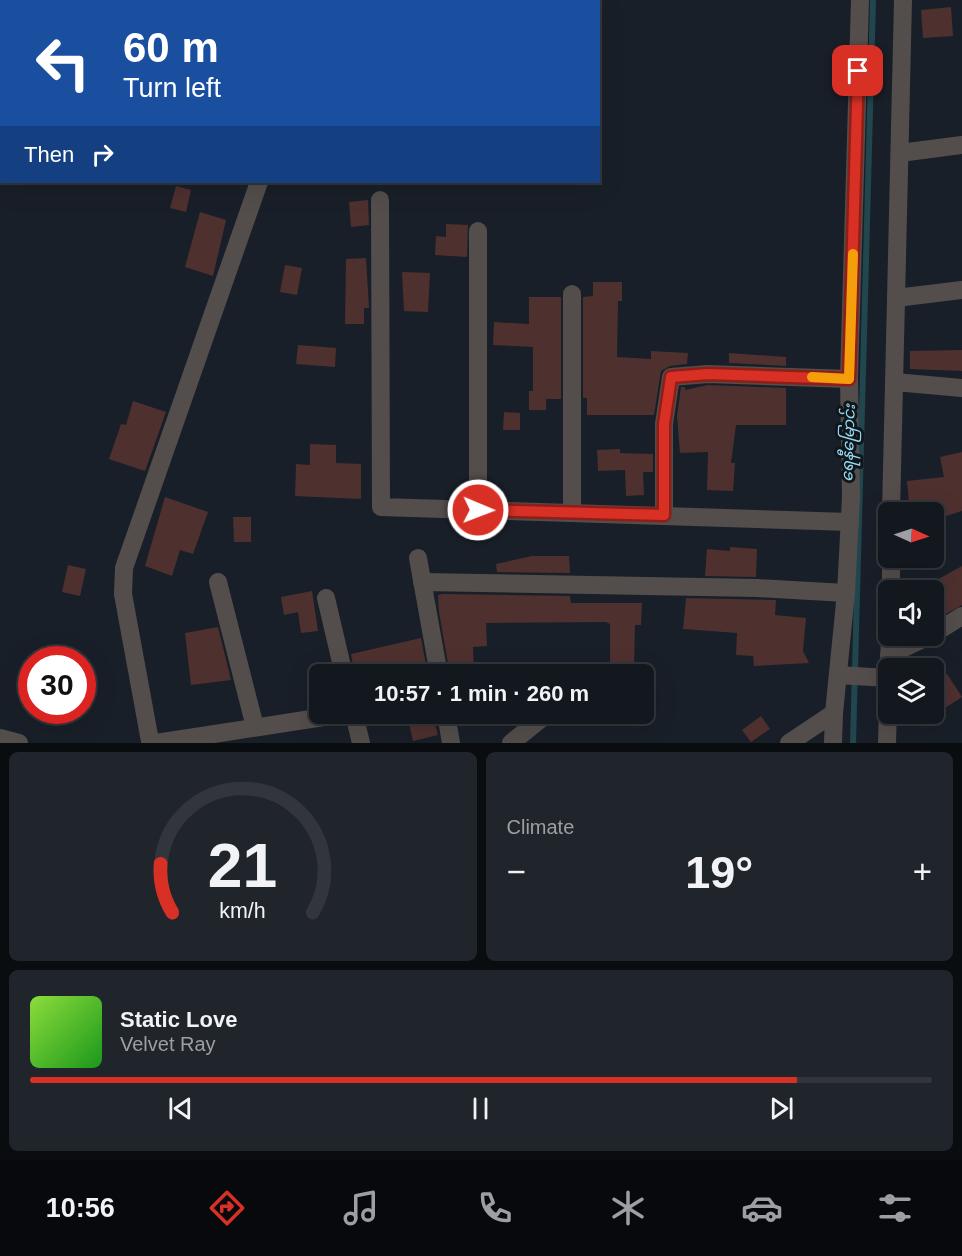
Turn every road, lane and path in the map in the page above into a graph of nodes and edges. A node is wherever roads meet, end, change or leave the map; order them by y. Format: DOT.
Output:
graph roads {
  1 [pos="860,0"];
  2 [pos="903,0"];
  3 [pos="962,145"];
  4 [pos="900,153"];
  5 [pos="259,183"];
  6 [pos="380,200"];
  7 [pos="478,231"];
  8 [pos="962,290"];
  9 [pos="572,294"];
  10 [pos="896,298"];
  11 [pos="849,379"];
  12 [pos="895,382"];
  13 [pos="962,388"];
  14 [pos="891,502"];
  15 [pos="478,510"];
  16 [pos="572,513"];
  17 [pos="664,515"];
  18 [pos="850,522"];
  19 [pos="418,558"];
  20 [pos="218,582"];
  21 [pos="422,582"];
  22 [pos="846,593"];
  23 [pos="326,598"];
  24 [pos="962,616"];
  25 [pos="944,627"];
  26 [pos="917,646"];
  27 [pos="902,658"];
  28 [pos="341,664"];
  29 [pos="437,664"];
  30 [pos="878,671"];
  31 [pos="842,676"];
  32 [pos="834,713"];
  33 [pos="309,719"];
  34 [pos="356,724"];
  35 [pos="448,724"];
  36 [pos="535,724"];
  37 [pos="888,724"];
  38 [pos="255,727"];
  39 [pos="0,738"];
  40 [pos="20,743"];
  41 [pos="156,743"];
  42 [pos="361,743"];
  43 [pos="451,743"];
  44 [pos="511,743"];
  45 [pos="789,743"];
  46 [pos="834,743"];
  47 [pos="887,743"];
  1 -- 11 [label="street"];
  2 -- 4 [label="street"];
  3 -- 4 [label="street"];
  4 -- 10 [label="street"];
  5 -- 41 [label="street"];
  6 -- 15 [label="street"];
  7 -- 15 [label="street"];
  8 -- 10 [label="street"];
  9 -- 16 [label="street"];
  10 -- 12 [label="street"];
  11 -- 17 [label="street"];
  11 -- 18 [label="street"];
  12 -- 13 [label="street"];
  12 -- 14 [label="street"];
  15 -- 16 [label="street"];
  16 -- 17 [label="street"];
  17 -- 18 [label="street"];
  18 -- 22 [label="street"];
  19 -- 21 [label="street"];
  20 -- 38 [label="street"];
  21 -- 22 [label="street"];
  21 -- 29 [label="street"];
  22 -- 31 [label="street"];
  23 -- 28 [label="street"];
  24 -- 25 [label="street"];
  26 -- 27 [label="street"];
  30 -- 31 [label="street"];
  31 -- 32 [label="street"];
  32 -- 45 [label="street"];
  32 -- 46 [label="street"];
  33 -- 38 [label="street"];
  34 -- 42 [label="street"];
  35 -- 43 [label="street"];
  36 -- 44 [label="street"];
  37 -- 47 [label="street"];
  38 -- 41 [label="street"];
  39 -- 40 [label="street"];
}
